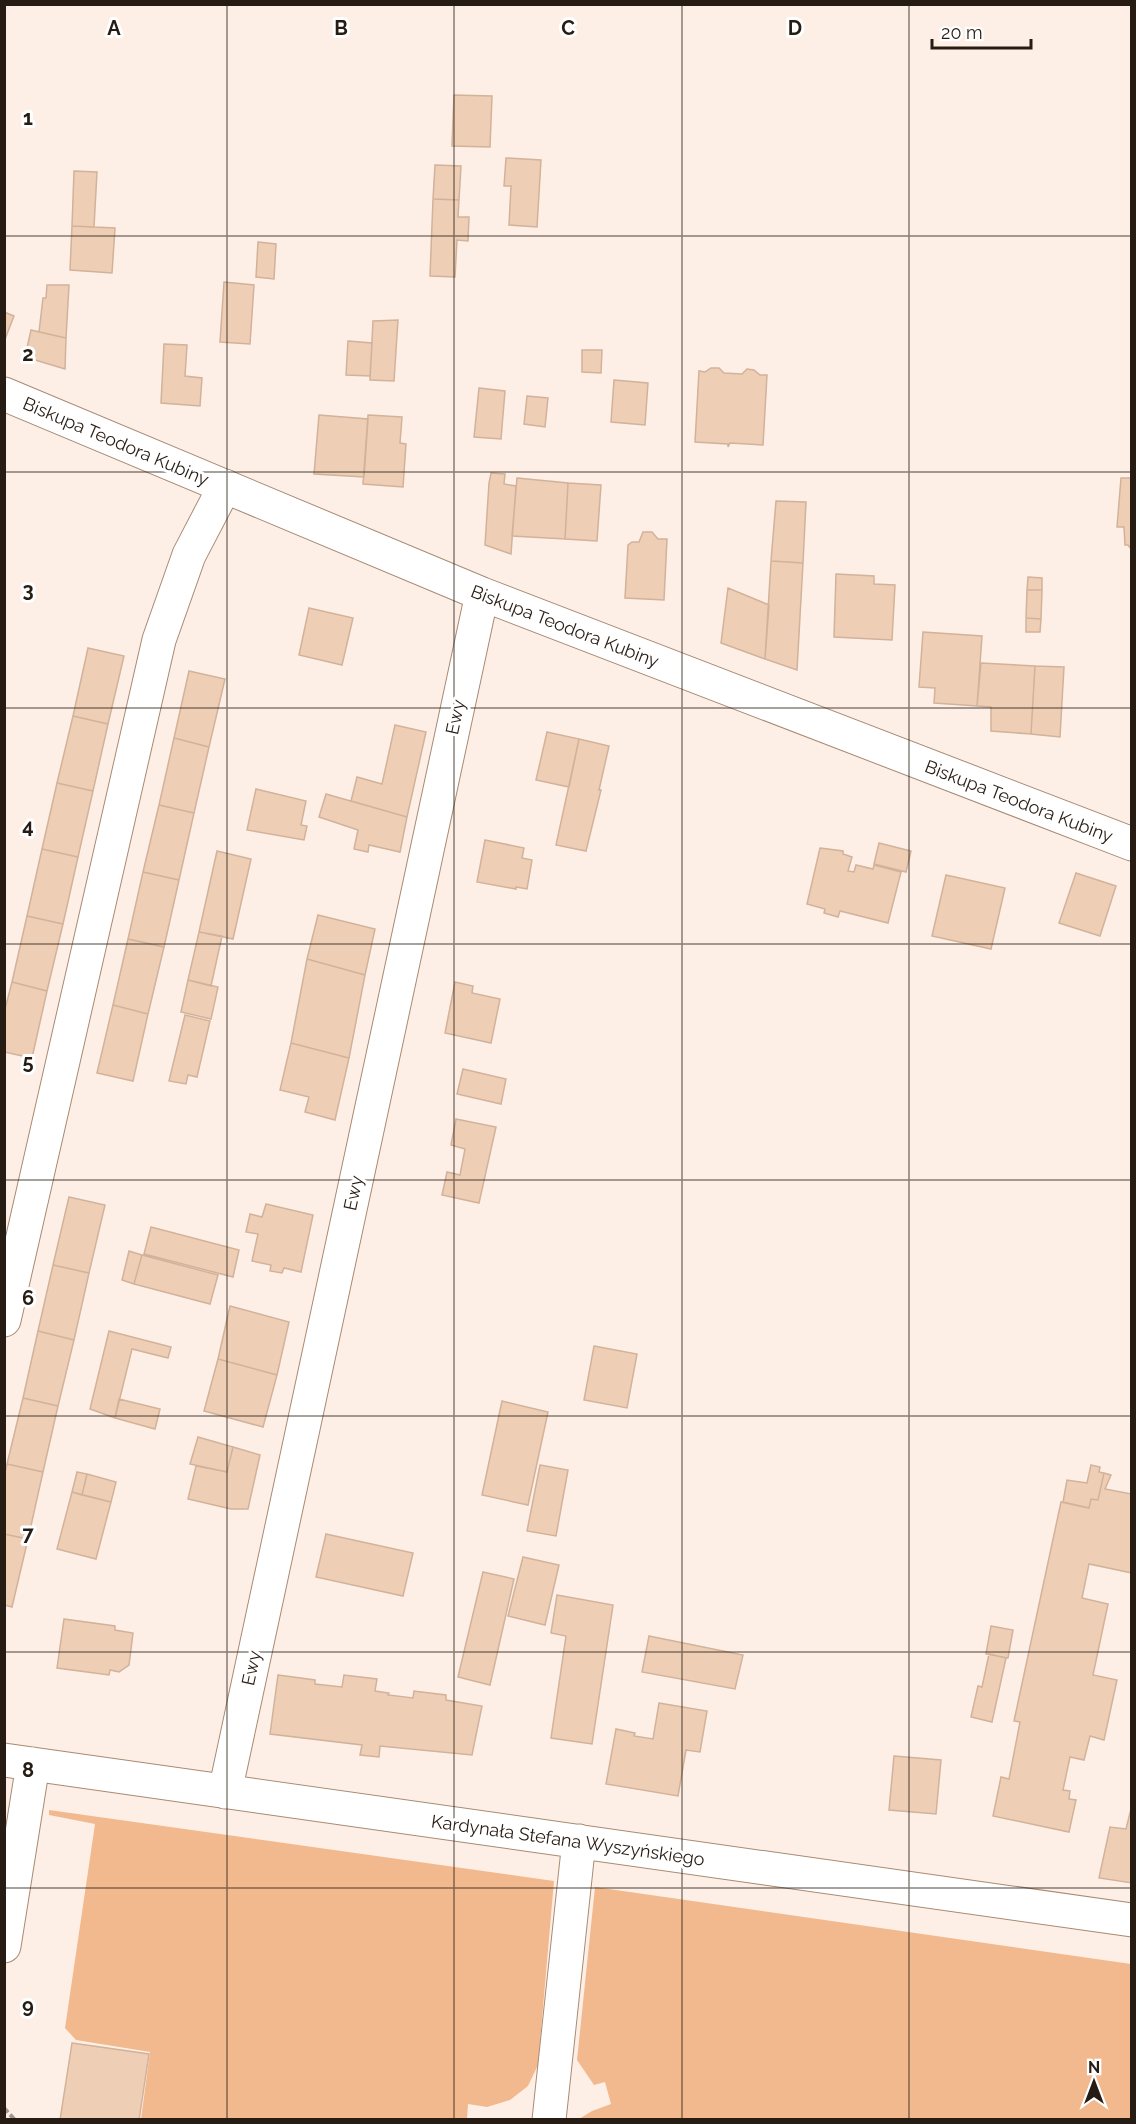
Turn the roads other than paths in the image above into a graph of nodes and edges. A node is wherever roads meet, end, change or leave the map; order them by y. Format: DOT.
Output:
graph roads {
  1 [pos="4,394"];
  2 [pos="225,486"];
  3 [pos="482,594"];
  4 [pos="1131,844"];
  5 [pos="4,1320"];
  6 [pos="19,1762"];
  7 [pos="225,1792"];
  8 [pos="579,1841"];
  9 [pos="1131,1920"];
  10 [pos="4,1946"];
  11 [pos="549,2120"];
  1 -- 2 [label="street, Biskupa Teodora Kubiny"];
  2 -- 3 [label="street, Biskupa Teodora Kubiny"];
  2 -- 5 [label="street"];
  3 -- 4 [label="street, Biskupa Teodora Kubiny"];
  3 -- 7 [label="street, Ewy"];
  6 -- 7 [label="street, Kardynała Stefana Wyszyńskiego"];
  6 -- 10 [label="street"];
  7 -- 8 [label="street, Kardynała Stefana Wyszyńskiego"];
  8 -- 9 [label="street, Kardynała Stefana Wyszyńskiego"];
  8 -- 11 [label="street"];
}
